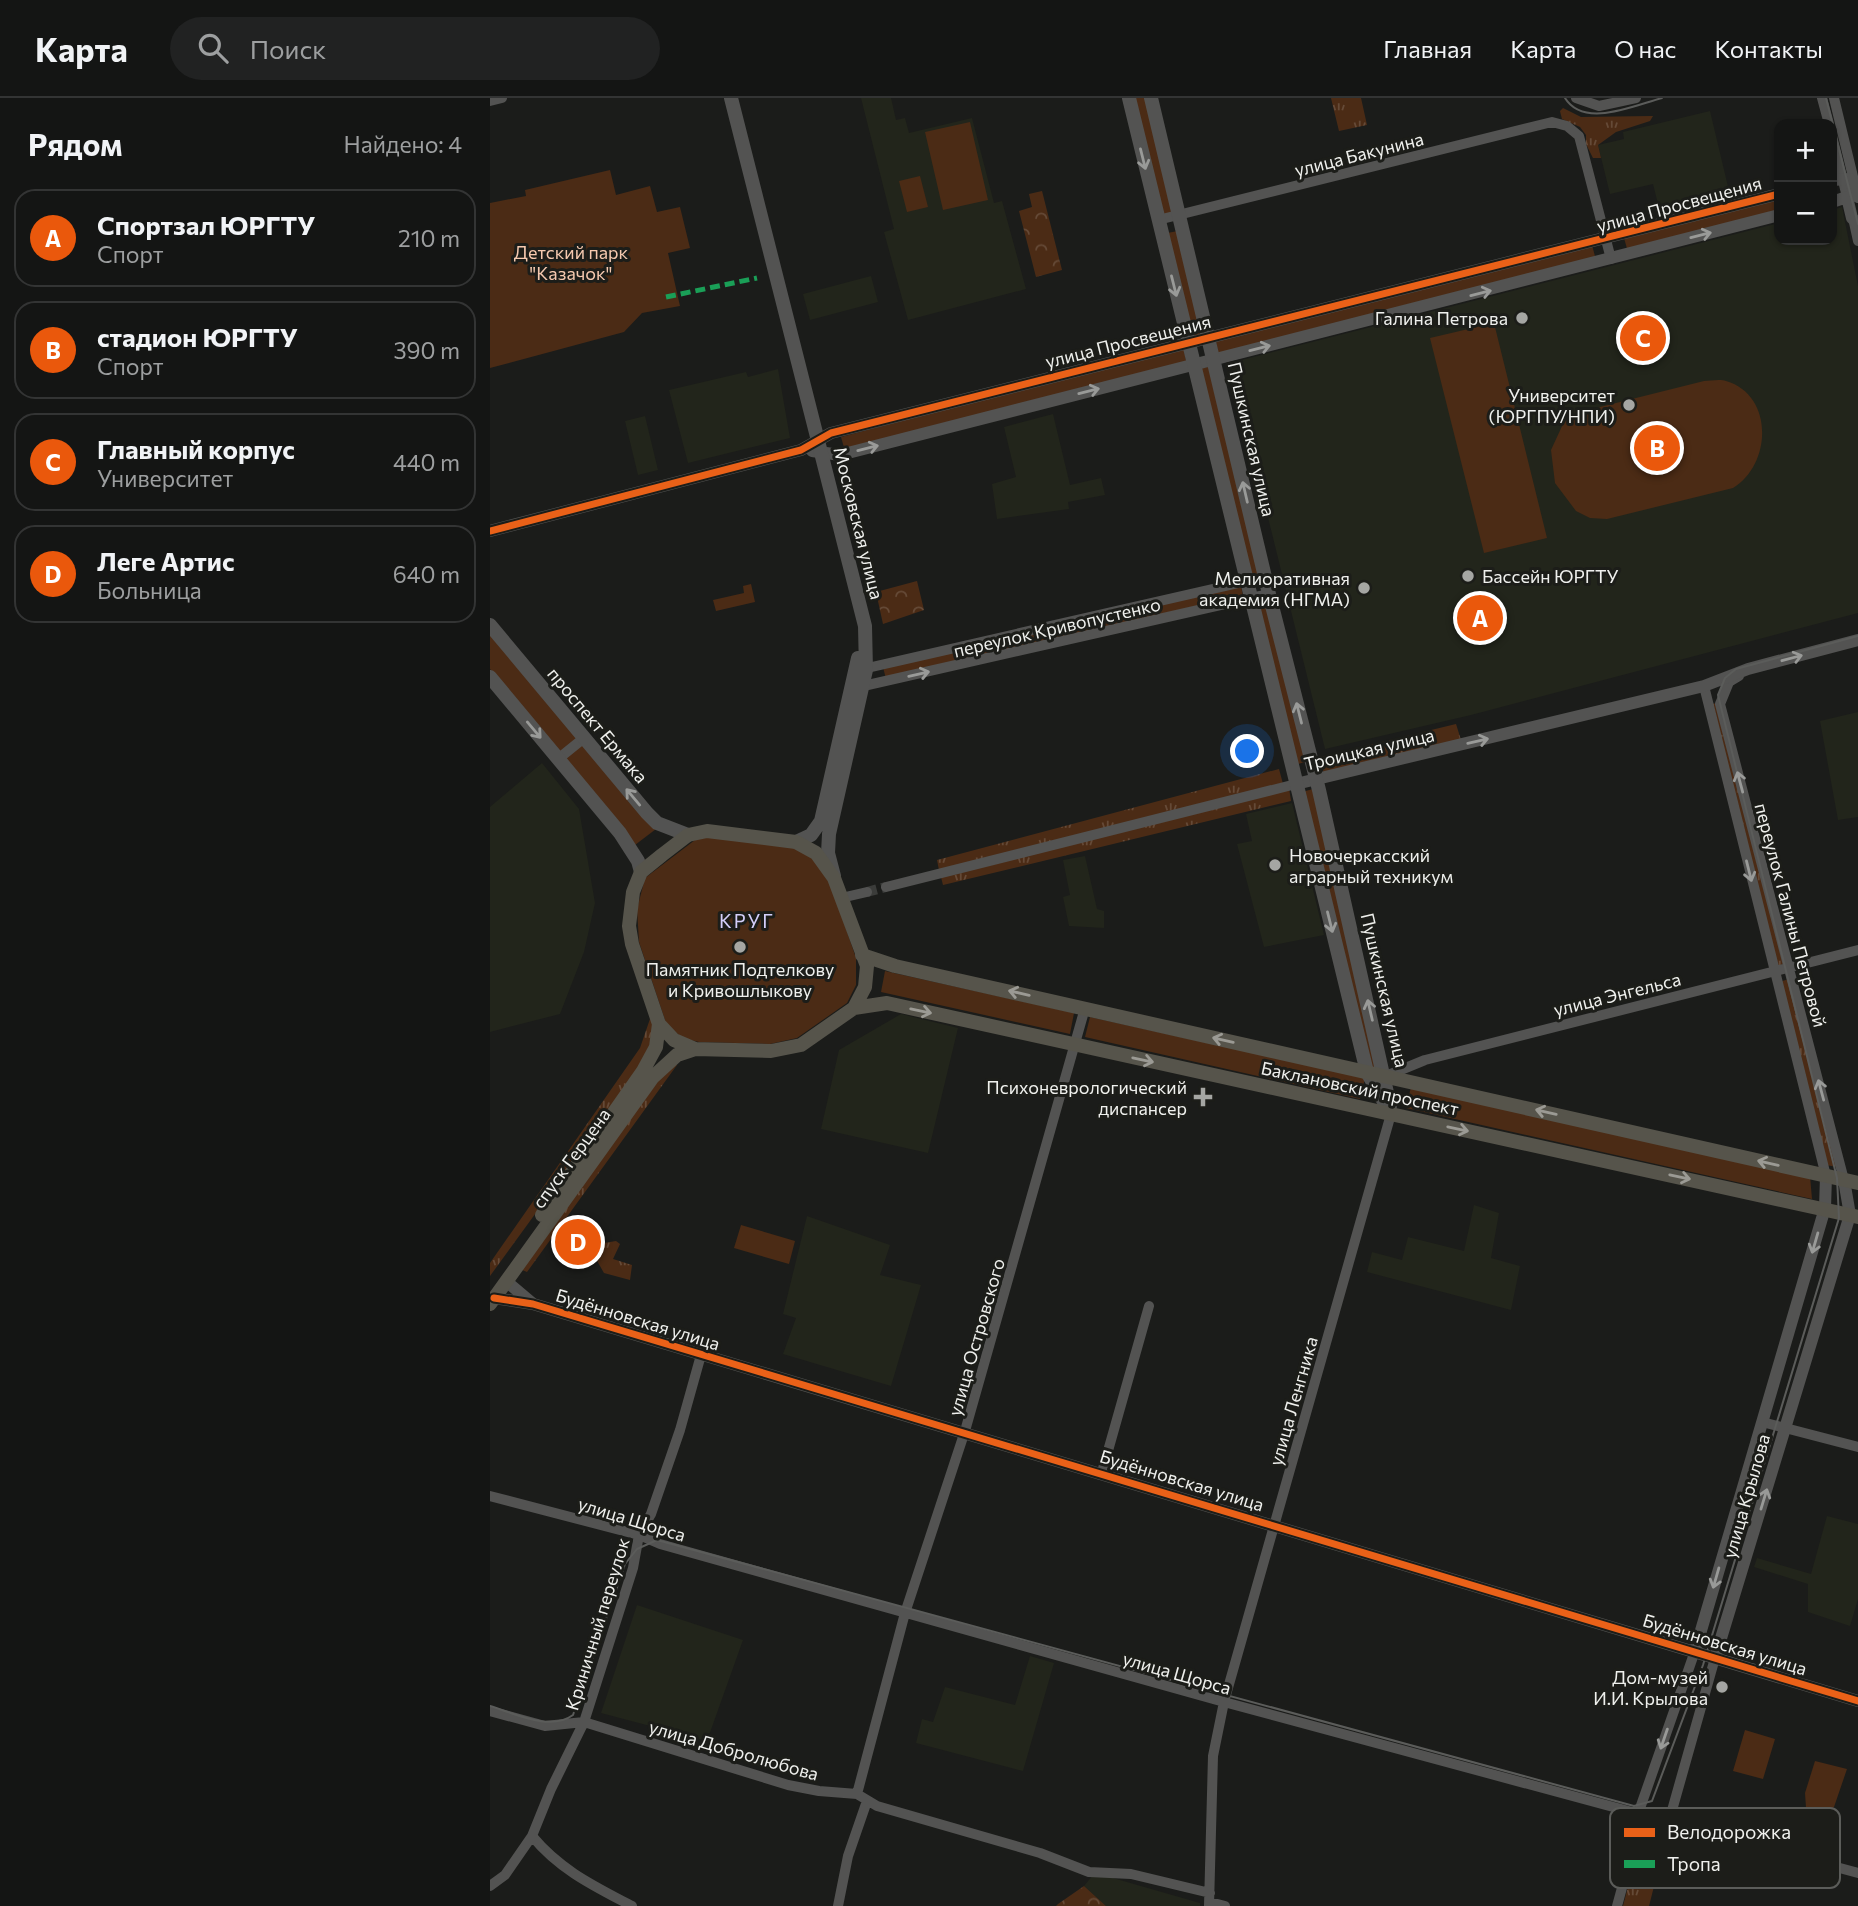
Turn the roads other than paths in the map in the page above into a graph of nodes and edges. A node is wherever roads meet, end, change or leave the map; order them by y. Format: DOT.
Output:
graph roads {
  1 [pos="502,98"];
  2 [pos="725,98"];
  3 [pos="731,98"];
  4 [pos="1129,98"];
  5 [pos="1152,98"];
  6 [pos="1576,98"];
  7 [pos="1636,98"];
  8 [pos="1822,98"];
  9 [pos="1834,98"];
  10 [pos="490,101"];
  11 [pos="1828,119"];
  12 [pos="1837,179"];
  13 [pos="1854,194"];
  14 [pos="1774,195"];
  15 [pos="1837,200"];
  16 [pos="1179,215"];
  17 [pos="1774,216"];
  18 [pos="1158,220"];
  19 [pos="1856,224"];
  20 [pos="1606,240"];
  21 [pos="1858,241"];
  22 [pos="1611,259"];
  23 [pos="1208,337"];
  24 [pos="1188,342"];
  25 [pos="1213,360"];
  26 [pos="1194,364"];
  27 [pos="813,448"];
  28 [pos="490,531"];
  29 [pos="1265,577"];
  30 [pos="1246,582"];
  31 [pos="1269,594"];
  32 [pos="1250,599"];
  33 [pos="490,625"];
  34 [pos="1858,640"];
  35 [pos="861,669"];
  36 [pos="1748,669"];
  37 [pos="490,677"];
  38 [pos="857,686"];
  39 [pos="1704,686"];
  40 [pos="584,738"];
  41 [pos="558,759"];
  42 [pos="1316,779"];
  43 [pos="1296,784"];
  44 [pos="688,835"];
  45 [pos="796,842"];
  46 [pos="641,872"];
  47 [pos="834,878"];
  48 [pos="886,887"];
  49 [pos="867,892"];
  50 [pos="841,898"];
  51 [pos="1858,950"];
  52 [pos="862,955"];
  53 [pos="1788,966"];
  54 [pos="1773,970"];
  55 [pos="855,1008"];
  56 [pos="1085,1008"];
  57 [pos="659,1024"];
  58 [pos="1077,1045"];
  59 [pos="695,1049"];
  60 [pos="1367,1072"];
  61 [pos="1386,1076"];
  62 [pos="1391,1114"];
  63 [pos="1826,1176"];
  64 [pos="1851,1182"];
  65 [pos="1825,1209"];
  66 [pos="1854,1216"];
  67 [pos="506,1281"];
  68 [pos="492,1296"];
  69 [pos="533,1304"];
  70 [pos="1149,1306"];
  71 [pos="701,1355"];
  72 [pos="1762,1422"];
  73 [pos="1783,1429"];
  74 [pos="965,1431"];
  75 [pos="1858,1447"];
  76 [pos="1102,1472"];
  77 [pos="490,1496"];
  78 [pos="1275,1524"];
  79 [pos="639,1535"];
  80 [pos="905,1613"];
  81 [pos="1695,1651"];
  82 [pos="1715,1658"];
  83 [pos="1858,1700"];
  84 [pos="1224,1702"];
  85 [pos="490,1711"];
  86 [pos="584,1722"];
  87 [pos="856,1794"];
  88 [pos="867,1801"];
  89 [pos="1618,1808"];
  90 [pos="1642,1808"];
  91 [pos="1674,1808"];
  92 [pos="532,1836"];
  93 [pos="1840,1868"];
  94 [pos="1858,1873"];
  95 [pos="490,1886"];
  96 [pos="1622,1888"];
  97 [pos="1210,1900"];
  98 [pos="632,1906"];
  99 [pos="838,1906"];
  100 [pos="1225,1906"];
  101 [pos="1617,1906"];
  1 -- 10 [label="street"];
  2 -- 27 [label="main road, Московская улица"];
  3 -- 27 [label="main road, Московская улица"];
  4 -- 18 [label="main road, Пушкинская улица, one-way"];
  5 -- 16 [label="main road, Пушкинская улица"];
  6 -- 7 [label="street"];
  8 -- 11 [label="street"];
  9 -- 13 [label="street"];
  12 -- 13 [label="street"];
  13 -- 15 [label="street"];
  13 -- 19 [label="street"];
  14 -- 20 [label="street, улица Просвещения"];
  16 -- 18 [label="street, улица Бакунина"];
  16 -- 20 [label="street, улица Бакунина"];
  16 -- 23 [label="main road, Пушкинская улица"];
  22 -- 17 [label="street, улица Просвещения, one-way"];
  18 -- 24 [label="main road, Пушкинская улица, one-way"];
  19 -- 21 [label="street"];
  20 -- 22 [label="street"];
  20 -- 23 [label="street, улица Просвещения"];
  25 -- 22 [label="street, улица Просвещения, one-way"];
  23 -- 24 [label="street, улица Просвещения"];
  23 -- 25 [label="main road, Пушкинская улица"];
  24 -- 26 [label="main road, Пушкинская улица"];
  24 -- 27 [label="street, улица Просвещения"];
  25 -- 26 [label="street, улица Просвещения"];
  29 -- 25 [label="main road, Пушкинская улица, one-way"];
  27 -- 26 [label="street, улица Просвещения, one-way"];
  26 -- 30 [label="main road, Пушкинская улица"];
  27 -- 28 [label="street, улица Просвещения"];
  27 -- 35 [label="main road, Московская улица"];
  29 -- 30 [label="street, переулок Кривопустенко"];
  29 -- 31 [label="main road, Пушкинская улица"];
  30 -- 32 [label="main road, Пушкинская улица"];
  30 -- 35 [label="street, переулок Кривопустенко"];
  31 -- 32 [label="street, переулок Кривопустенко"];
  42 -- 31 [label="main road, Пушкинская улица, one-way"];
  38 -- 32 [label="street, переулок Кривопустенко, one-way"];
  32 -- 43 [label="main road, Пушкинская улица"];
  33 -- 40 [label="main road, проспект Ермака"];
  36 -- 34 [label="street, Троицкая улица, one-way"];
  35 -- 38 [label="main road, Московская улица"];
  36 -- 39 [label="street, Троицкая улица"];
  53 -- 36 [label="street, переулок Галины Петровой, one-way"];
  37 -- 41 [label="main road, one-way"];
  38 -- 45 [label="main road, Московская улица"];
  38 -- 47 [label="main road, Московская улица"];
  42 -- 39 [label="street, Троицкая улица, one-way"];
  39 -- 54 [label="street, переулок Галины Петровой, one-way"];
  40 -- 41 [label="street"];
  44 -- 40 [label="main road, проспект Ермака, one-way"];
  41 -- 46 [label="main road"];
  42 -- 43 [label="street, Троицкая улица"];
  61 -- 42 [label="main road, Пушкинская улица, one-way"];
  43 -- 48 [label="street, Троицкая улица"];
  43 -- 60 [label="main road, Пушкинская улица, one-way"];
  44 -- 45 [label="main road"];
  44 -- 46 [label="main road"];
  45 -- 47 [label="main road"];
  46 -- 57 [label="main road"];
  47 -- 50 [label="main road"];
  49 -- 50 [label="street"];
  50 -- 52 [label="main road"];
  51 -- 53 [label="street, улица Энгельса"];
  52 -- 55 [label="main road"];
  56 -- 52 [label="main road, Баклановский проспект, one-way"];
  53 -- 54 [label="street, улица Энгельса"];
  64 -- 53 [label="street, переулок Галины Петровой, one-way"];
  54 -- 61 [label="street, улица Энгельса"];
  54 -- 63 [label="street, переулок Галины Петровой"];
  55 -- 58 [label="main road, Баклановский проспект, one-way"];
  55 -- 59 [label="main road"];
  56 -- 58 [label="street, улица Островского"];
  60 -- 56 [label="main road, Баклановский проспект, one-way"];
  57 -- 59 [label="main road"];
  57 -- 68 [label="main road, спуск Герцена"];
  58 -- 62 [label="main road, Баклановский проспект, one-way"];
  58 -- 74 [label="street, улица Островского"];
  59 -- 67 [label="main road, спуск Герцена"];
  60 -- 61 [label="main road, Баклановский проспект"];
  60 -- 62 [label="main road, Пушкинская улица"];
  61 -- 62 [label="main road, Пушкинская улица"];
  63 -- 61 [label="main road, Баклановский проспект, one-way"];
  62 -- 65 [label="main road, Баклановский проспект, one-way"];
  62 -- 78 [label="street, улица Ленгника"];
  63 -- 64 [label="main road, Баклановский проспект"];
  63 -- 65 [label="street, улица Крылова"];
  64 -- 66 [label="street, улица Крылова"];
  65 -- 66 [label="main road, Баклановский проспект"];
  65 -- 72 [label="street, улица Крылова, one-way"];
  66 -- 73 [label="street, улица Крылова"];
  67 -- 68 [label="main road, спуск Герцена"];
  67 -- 69 [label="street, Будённовская улица"];
  68 -- 69 [label="street, Будённовская улица"];
  69 -- 71 [label="street, Будённовская улица"];
  70 -- 76 [label="street"];
  71 -- 74 [label="street, Будённовская улица"];
  71 -- 79 [label="street, Криничный переулок"];
  72 -- 73 [label="street"];
  72 -- 81 [label="street, улица Крылова, one-way"];
  73 -- 75 [label="street"];
  82 -- 73 [label="street, улица Крылова, one-way"];
  74 -- 76 [label="street, Будённовская улица"];
  74 -- 80 [label="street, улица Островского"];
  76 -- 78 [label="street, Будённовская улица"];
  77 -- 79 [label="street, улица Щорса"];
  78 -- 81 [label="street, Будённовская улица"];
  78 -- 84 [label="street, улица Ленгника"];
  79 -- 80 [label="street, улица Щорса"];
  79 -- 86 [label="street, Криничный переулок"];
  80 -- 84 [label="street, улица Щорса"];
  80 -- 87 [label="street, улица Островского"];
  81 -- 82 [label="street, Будённовская улица"];
  81 -- 90 [label="street, улица Крылова, one-way"];
  82 -- 83 [label="street, Будённовская улица"];
  82 -- 91 [label="street, улица Крылова"];
  84 -- 89 [label="street, улица Щорса"];
  84 -- 97 [label="street, улица Ленгника"];
  85 -- 86 [label="street, улица Добролюбова"];
  86 -- 87 [label="street, улица Добролюбова"];
  86 -- 92 [label="street, Криничный переулок"];
  87 -- 88 [label="street, улица Добролюбова"];
  88 -- 97 [label="street, улица Добролюбова"];
  88 -- 99 [label="street"];
  92 -- 95 [label="street, Криничный переулок"];
  92 -- 98 [label="street"];
  93 -- 94 [label="street, улица Щорса"];
  96 -- 101 [label="street, улица Крылова"];
  97 -- 100 [label="street, улица Добролюбова"];
}
